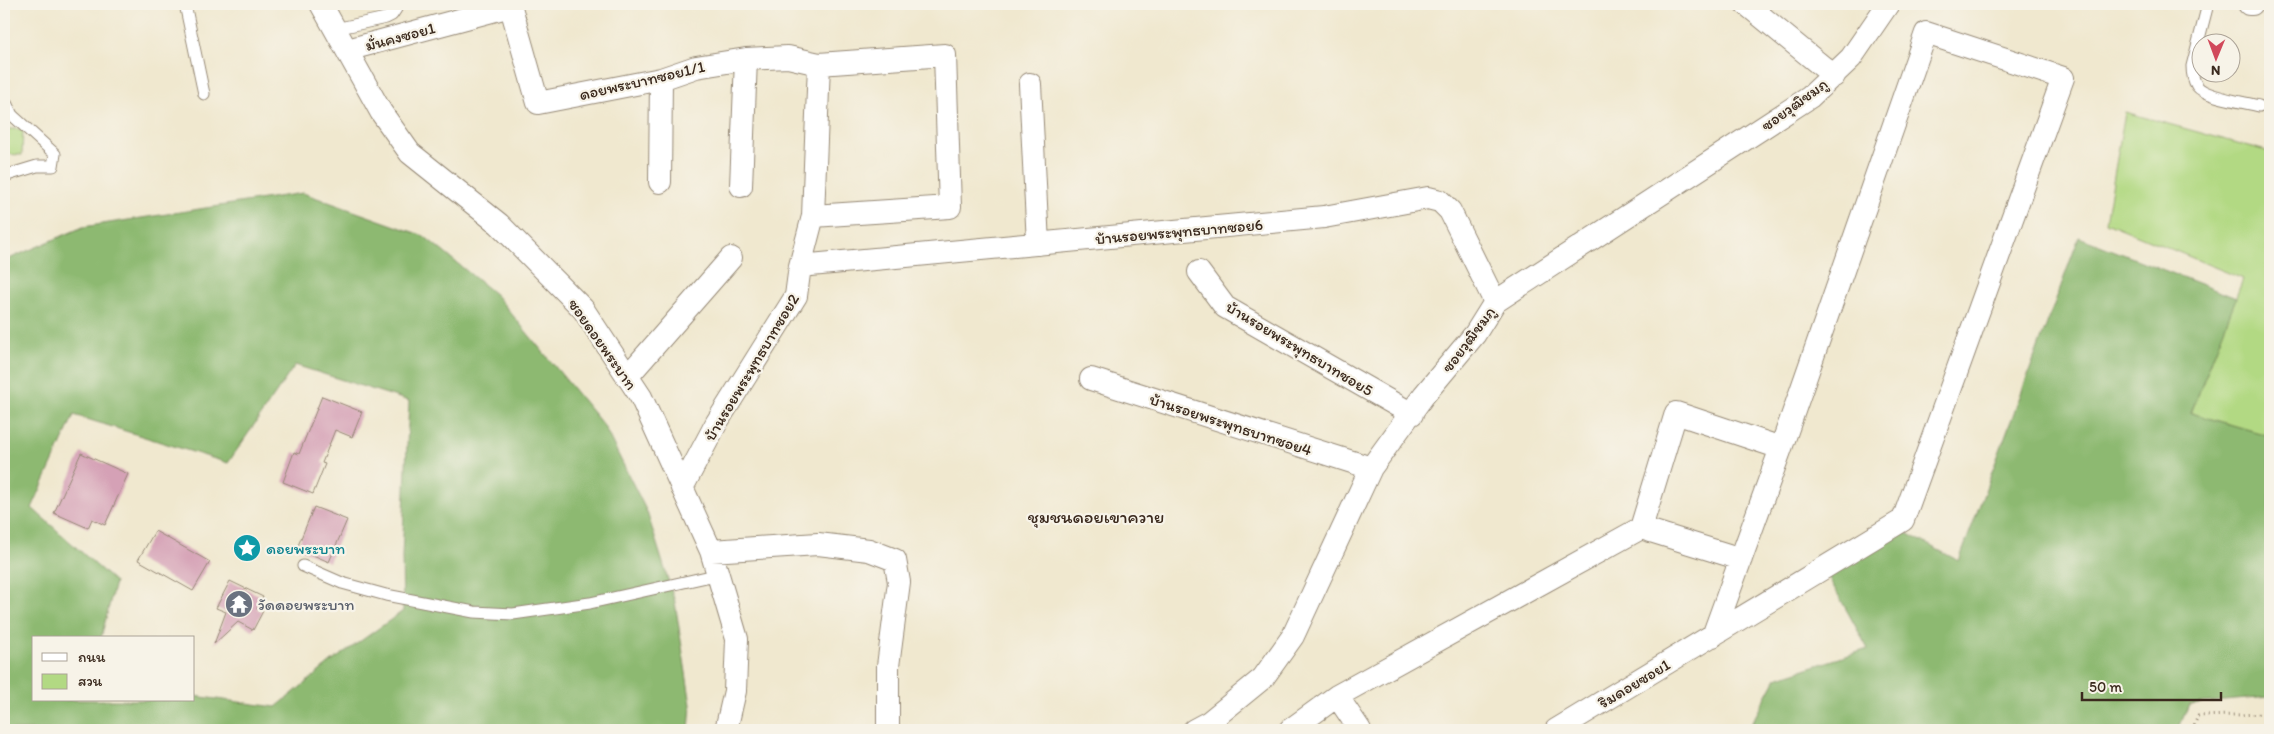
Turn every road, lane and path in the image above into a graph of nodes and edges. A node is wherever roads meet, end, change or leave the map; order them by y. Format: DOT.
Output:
graph roads {
  1 [pos="185,4"];
  2 [pos="321,4"];
  3 [pos="395,4"];
  4 [pos="1746,4"];
  5 [pos="1888,4"];
  6 [pos="2208,4"];
  7 [pos="510,5"];
  8 [pos="335,29"];
  9 [pos="347,50"];
  10 [pos="746,59"];
  11 [pos="819,64"];
  12 [pos="1834,76"];
  13 [pos="661,79"];
  14 [pos="1030,84"];
  15 [pos="204,94"];
  16 [pos="4,99"];
  17 [pos="2258,106"];
  18 [pos="4,176"];
  19 [pos="660,182"];
  20 [pos="741,186"];
  21 [pos="813,216"];
  22 [pos="1038,244"];
  23 [pos="732,258"];
  24 [pos="800,266"];
  25 [pos="1199,272"];
  26 [pos="1495,302"];
  27 [pos="627,377"];
  28 [pos="1091,379"];
  29 [pos="1412,414"];
  30 [pos="1781,448"];
  31 [pos="1371,468"];
  32 [pos="682,488"];
  33 [pos="1641,528"];
  34 [pos="711,551"];
  35 [pos="1741,559"];
  36 [pos="303,566"];
  37 [pos="720,574"];
  38 [pos="1713,636"];
  39 [pos="1337,696"];
  40 [pos="2270,714"];
  41 [pos="726,730"];
  42 [pos="888,730"];
  43 [pos="1194,730"];
  44 [pos="1290,730"];
  45 [pos="1360,730"];
  46 [pos="1556,730"];
  47 [pos="2192,730"];
  1 -- 15 [label="lane"];
  2 -- 8 [label="street, ซอยดอยพระบาท"];
  3 -- 8 [label="lane"];
  4 -- 12 [label="street"];
  5 -- 12 [label="street, ซอยวุฒิชมภู"];
  6 -- 17 [label="lane"];
  7 -- 9 [label="street, มั่นคงซอย1"];
  7 -- 13 [label="street, ดอยพระบาทซอย1/1"];
  8 -- 9 [label="street, ซอยดอยพระบาท"];
  9 -- 27 [label="street, ซอยดอยพระบาท"];
  10 -- 11 [label="street, ดอยพระบาทซอย1/1"];
  10 -- 13 [label="street, ดอยพระบาทซอย1/1"];
  10 -- 20 [label="street"];
  11 -- 21 [label="street, บ้านรอยพระพุทธบาทซอย2"];
  11 -- 21 [label="street, ดอยพระบาทซอย1/1"];
  12 -- 26 [label="street, ซอยวุฒิชมภู"];
  13 -- 19 [label="street"];
  14 -- 22 [label="street"];
  16 -- 18 [label="lane"];
  21 -- 24 [label="street, บ้านรอยพระพุทธบาทซอย2"];
  22 -- 24 [label="street, บ้านรอยพระพุทธบาทซอย6"];
  22 -- 26 [label="street, บ้านรอยพระพุทธบาทซอย6"];
  23 -- 27 [label="street"];
  24 -- 32 [label="street, บ้านรอยพระพุทธบาทซอย2"];
  25 -- 29 [label="street, บ้านรอยพระพุทธบาทซอย5"];
  26 -- 29 [label="street, ซอยวุฒิชมภู"];
  27 -- 32 [label="street, ซอยดอยพระบาท"];
  28 -- 31 [label="street, บ้านรอยพระพุทธบาทซอย4"];
  29 -- 31 [label="street, ซอยวุฒิชมภู"];
  30 -- 33 [label="street"];
  30 -- 35 [label="street"];
  30 -- 38 [label="street, ริมดอยซอย1"];
  31 -- 43 [label="street, ซอยวุฒิชมภู"];
  32 -- 34 [label="street, ซอยดอยพระบาท"];
  33 -- 35 [label="street"];
  33 -- 39 [label="street"];
  34 -- 37 [label="street, ซอยดอยพระบาท"];
  34 -- 42 [label="street"];
  35 -- 38 [label="street"];
  36 -- 37 [label="lane"];
  37 -- 41 [label="street, ซอยดอยพระบาท"];
  38 -- 46 [label="street, ริมดอยซอย1"];
  39 -- 44 [label="street"];
  39 -- 45 [label="street"];
  40 -- 47 [label="path"];
}
